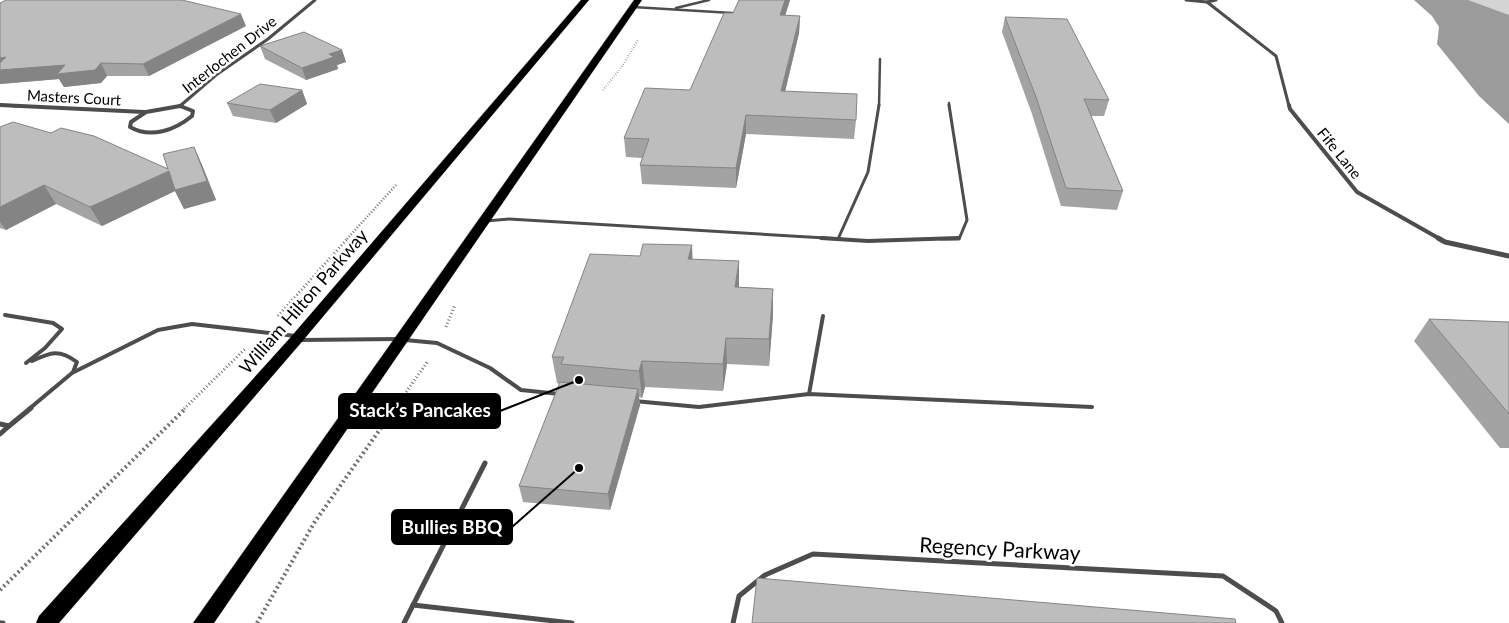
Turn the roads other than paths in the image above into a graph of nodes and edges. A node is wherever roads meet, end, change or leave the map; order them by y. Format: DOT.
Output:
graph roads {
  1 [pos="315,0"];
  2 [pos="585,0"];
  3 [pos="709,0"];
  4 [pos="1186,0"];
  5 [pos="1216,0"];
  6 [pos="1207,2"];
  7 [pos="636,3"];
  8 [pos="672,9"];
  9 [pos="732,13"];
  10 [pos="880,59"];
  11 [pos="949,103"];
  12 [pos="0,105"];
  13 [pos="180,106"];
  14 [pos="146,112"];
  15 [pos="484,221"];
  16 [pos="838,239"];
  17 [pos="1509,256"];
  18 [pos="5,315"];
  19 [pos="823,316"];
  20 [pos="297,338"];
  21 [pos="401,339"];
  22 [pos="72,373"];
  23 [pos="808,394"];
  24 [pos="571,395"];
  25 [pos="630,400"];
  26 [pos="1092,407"];
  27 [pos="0,424"];
  28 [pos="9,426"];
  29 [pos="0,434"];
  30 [pos="485,463"];
  31 [pos="413,605"];
  32 [pos="46,623"];
  33 [pos="203,623"];
  34 [pos="404,623"];
  35 [pos="572,623"];
  36 [pos="732,623"];
  37 [pos="1282,623"];
  1 -- 13 [label="street, Interlochen Drive"];
  2 -- 20 [label="highway, William Hilton Parkway"];
  3 -- 8 [label="lane"];
  4 -- 6 [label="street"];
  5 -- 6 [label="street"];
  6 -- 17 [label="street, Fife Lane"];
  7 -- 8 [label="lane"];
  7 -- 15 [label="highway"];
  8 -- 9 [label="lane"];
  10 -- 16 [label="lane"];
  11 -- 16 [label="lane"];
  12 -- 14 [label="street, Masters Court"];
  13 -- 14 [label="street, Interlochen Drive"];
  13 -- 14 [label="street, Interlochen Drive"];
  15 -- 16 [label="lane"];
  15 -- 21 [label="highway"];
  18 -- 22 [label="lane"];
  19 -- 23 [label="lane"];
  20 -- 21 [label="lane"];
  20 -- 22 [label="lane"];
  20 -- 32 [label="highway, William Hilton Parkway"];
  21 -- 24 [label="lane"];
  21 -- 33 [label="highway"];
  22 -- 28 [label="lane"];
  23 -- 25 [label="lane"];
  23 -- 26 [label="lane"];
  27 -- 28 [label="lane"];
  28 -- 29 [label="lane"];
  30 -- 31 [label="lane"];
  31 -- 34 [label="lane"];
  31 -- 35 [label="lane"];
  36 -- 37 [label="lane, Regency Parkway"];
}
